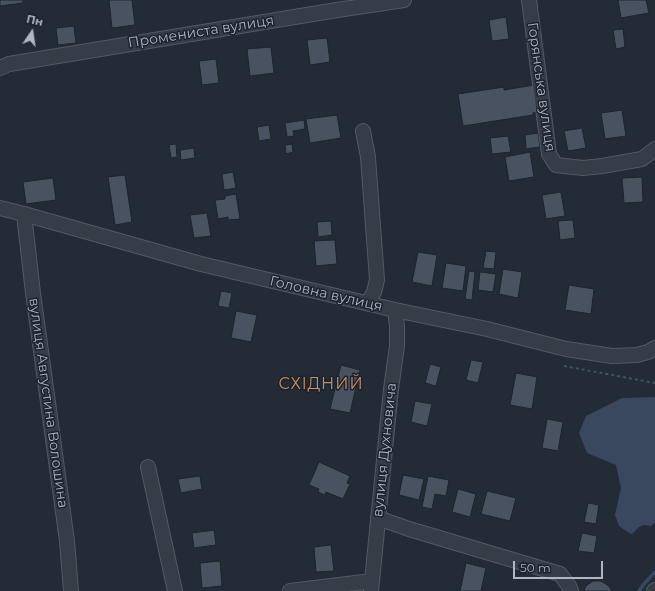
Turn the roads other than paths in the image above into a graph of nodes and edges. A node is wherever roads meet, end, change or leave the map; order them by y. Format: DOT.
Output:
graph roads {
  1 [pos="404,0"];
  2 [pos="528,0"];
  3 [pos="0,68"];
  4 [pos="363,131"];
  5 [pos="655,149"];
  6 [pos="0,208"];
  7 [pos="24,214"];
  8 [pos="368,303"];
  9 [pos="395,310"];
  10 [pos="655,348"];
  11 [pos="148,467"];
  12 [pos="378,518"];
  13 [pos="371,586"];
  14 [pos="570,588"];
  15 [pos="71,591"];
  16 [pos="176,591"];
  17 [pos="290,591"];
  1 -- 3 [label="street, Промениста вулиця"];
  2 -- 5 [label="street, Горянська вулиця"];
  4 -- 8 [label="street"];
  6 -- 7 [label="street, Головна вулиця"];
  7 -- 8 [label="street, Головна вулиця"];
  7 -- 15 [label="street, вулиця Августина Волошина"];
  8 -- 9 [label="street, Головна вулиця"];
  9 -- 10 [label="street, Головна вулиця"];
  9 -- 12 [label="street, вулиця Духновича"];
  11 -- 16 [label="street"];
  12 -- 13 [label="street, вулиця Духновича"];
  12 -- 14 [label="street"];
  13 -- 17 [label="street"];
}
